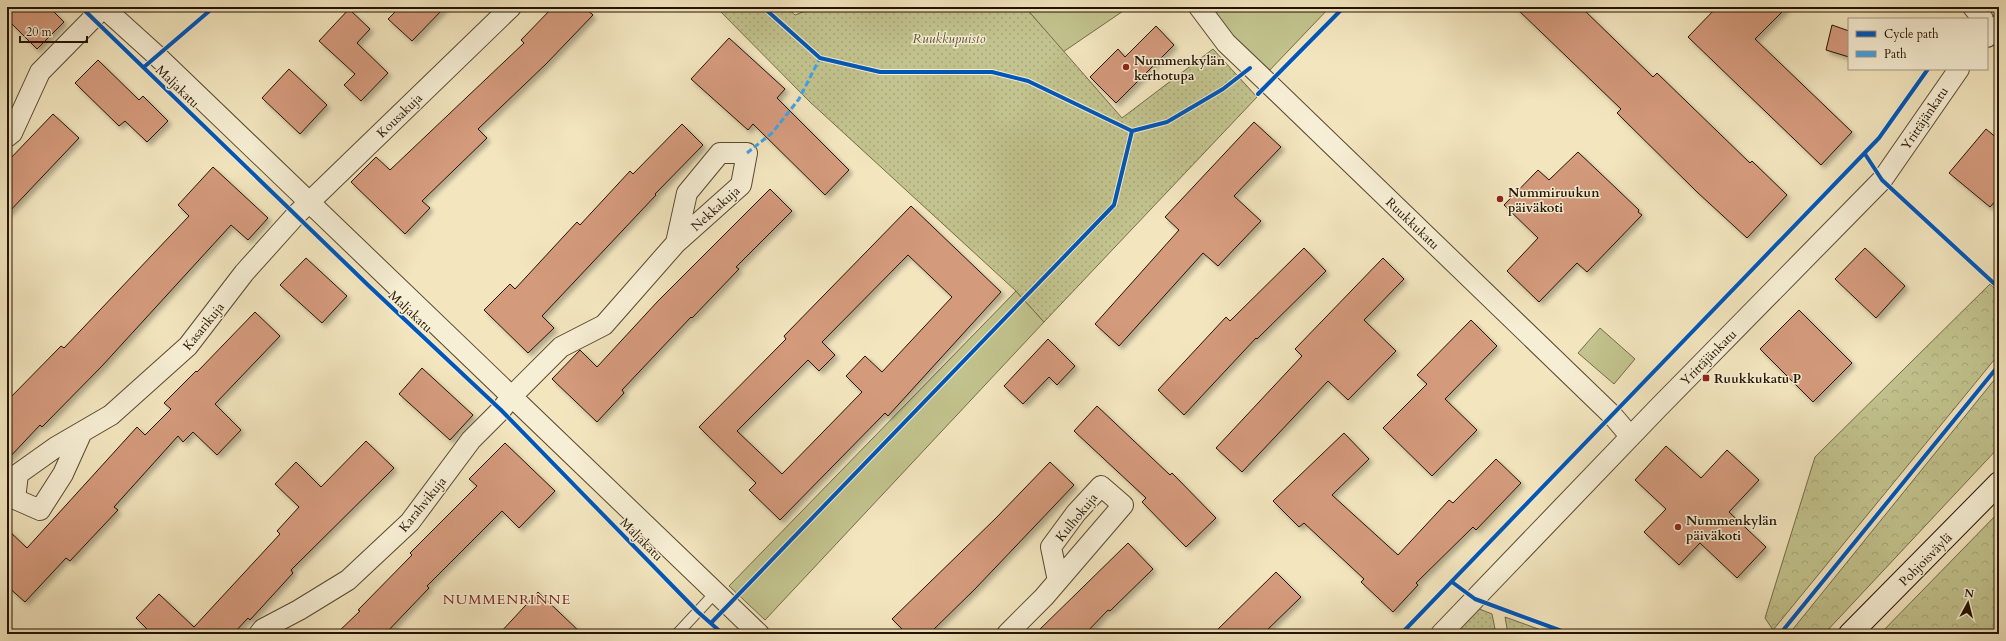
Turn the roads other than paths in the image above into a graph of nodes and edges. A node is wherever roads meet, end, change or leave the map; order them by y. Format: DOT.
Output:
graph roads {
  1 [pos="104,7"];
  2 [pos="497,7"];
  3 [pos="511,7"];
  4 [pos="1199,7"];
  5 [pos="1973,7"];
  6 [pos="1982,18"];
  7 [pos="490,27"];
  8 [pos="1958,70"];
  9 [pos="7,137"];
  10 [pos="309,203"];
  11 [pos="676,243"];
  12 [pos="511,397"];
  13 [pos="82,432"];
  14 [pos="1630,436"];
  15 [pos="1999,483"];
  16 [pos="1058,581"];
  17 [pos="715,593"];
  18 [pos="299,610"];
  19 [pos="259,634"];
  20 [pos="287,634"];
  21 [pos="677,634"];
  22 [pos="759,634"];
  23 [pos="1007,634"];
  24 [pos="1441,634"];
  25 [pos="1850,634"];
  1 -- 9 [label="street"];
  1 -- 10 [label="street, Maljakatu"];
  2 -- 7 [label="street, Kousakuja"];
  3 -- 7 [label="street, Kousakuja"];
  4 -- 14 [label="street, Ruukkukatu"];
  5 -- 6 [label="street"];
  7 -- 10 [label="street, Kousakuja"];
  8 -- 14 [label="street, Yrittäjänkatu"];
  10 -- 12 [label="street, Maljakatu"];
  10 -- 13 [label="street, Kasarikuja"];
  11 -- 12 [label="street"];
  12 -- 17 [label="street, Maljakatu"];
  12 -- 18 [label="street, Karahvikuja"];
  14 -- 24 [label="street, Yrittäjänkatu"];
  15 -- 25 [label="street, Pohjoisväylä"];
  16 -- 23 [label="street"];
  17 -- 21 [label="lane"];
  17 -- 22 [label="street, Maljakatu"];
  18 -- 19 [label="street, Karahvikuja"];
  18 -- 20 [label="street"];
}
